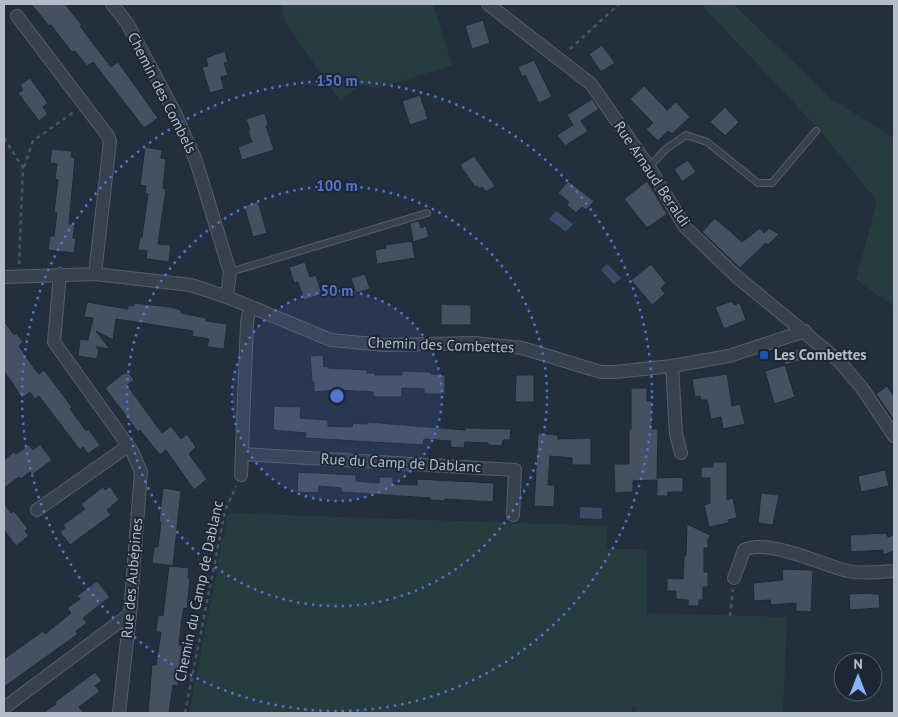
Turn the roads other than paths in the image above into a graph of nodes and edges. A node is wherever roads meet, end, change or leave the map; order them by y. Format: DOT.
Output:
graph roads {
  1 [pos="112,4"];
  2 [pos="488,4"];
  3 [pos="18,16"];
  4 [pos="816,131"];
  5 [pos="649,167"];
  6 [pos="427,213"];
  7 [pos="230,272"];
  8 [pos="60,274"];
  9 [pos="95,274"];
  10 [pos="4,277"];
  11 [pos="227,297"];
  12 [pos="250,307"];
  13 [pos="805,331"];
  14 [pos="672,366"];
  15 [pos="894,436"];
  16 [pos="128,446"];
  17 [pos="681,453"];
  18 [pos="242,454"];
  19 [pos="241,475"];
  20 [pos="37,510"];
  21 [pos="513,515"];
  22 [pos="894,571"];
  23 [pos="734,578"];
  24 [pos="130,614"];
  25 [pos="4,708"];
  26 [pos="119,713"];
  1 -- 7 [label="street, Chemin des Combels"];
  2 -- 5 [label="street, Rue Arnaud Beraldi"];
  3 -- 9 [label="street"];
  4 -- 5 [label="lane"];
  5 -- 13 [label="street, Rue Arnaud Beraldi"];
  6 -- 7 [label="lane"];
  7 -- 11 [label="street, Chemin des Combels"];
  8 -- 9 [label="street, Chemin des Combettes"];
  8 -- 10 [label="street, Chemin des Combettes"];
  8 -- 16 [label="street, Rue des Aubépines"];
  9 -- 11 [label="street, Chemin des Combettes"];
  11 -- 12 [label="street, Chemin des Combettes"];
  12 -- 14 [label="street, Chemin des Combettes"];
  12 -- 18 [label="street"];
  13 -- 14 [label="street, Chemin des Combettes"];
  13 -- 15 [label="street, Rue Arnaud Beraldi"];
  14 -- 17 [label="street"];
  16 -- 20 [label="street"];
  16 -- 24 [label="street, Rue des Aubépines"];
  18 -- 19 [label="street"];
  18 -- 21 [label="street, Rue du Camp de Dablanc"];
  22 -- 23 [label="street"];
  24 -- 25 [label="street"];
  24 -- 26 [label="street, Rue des Aubépines"];
}
